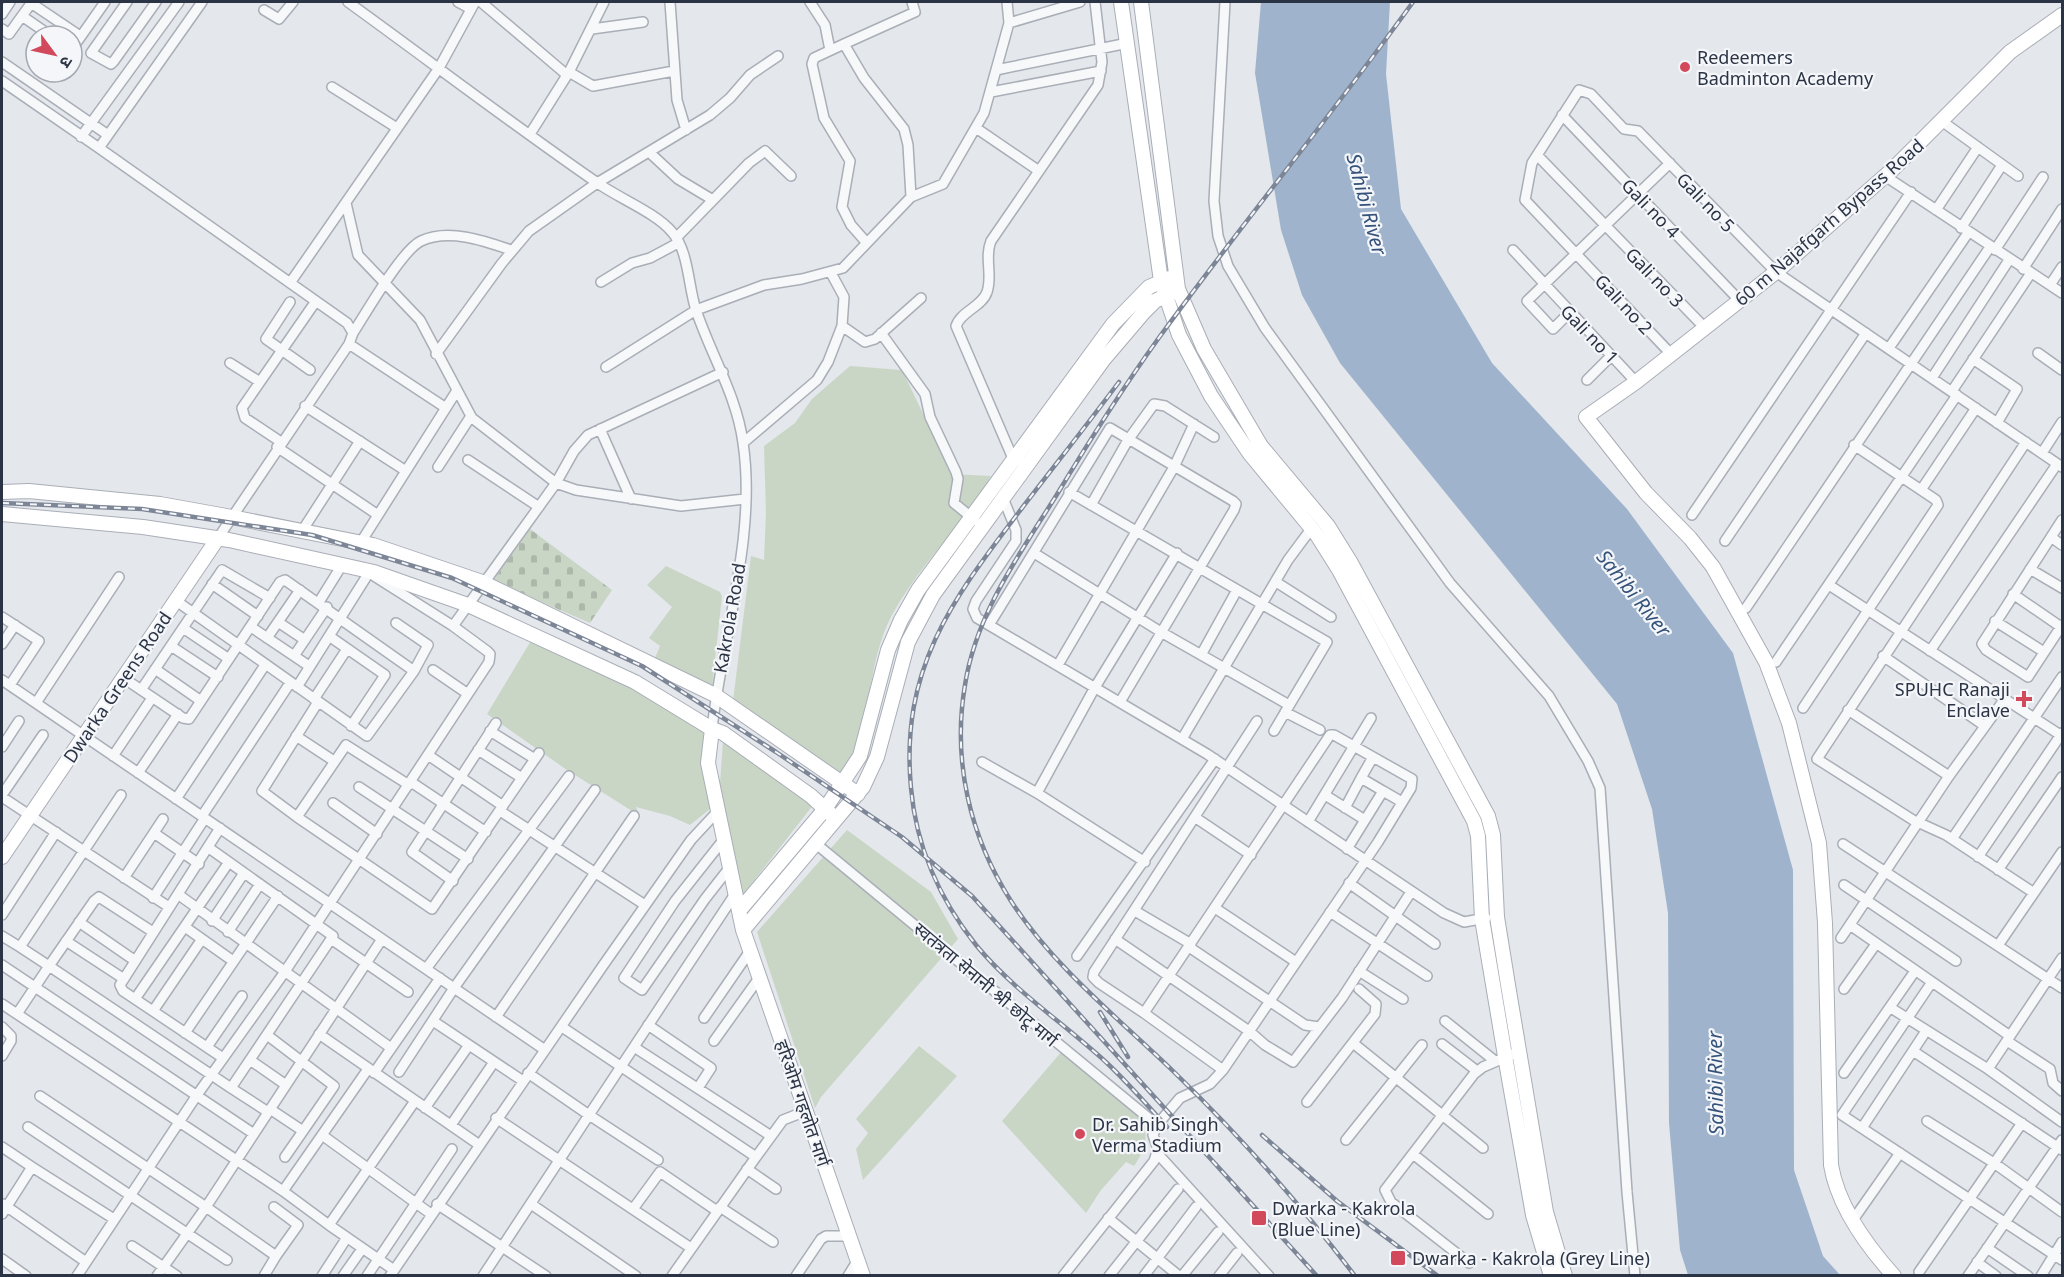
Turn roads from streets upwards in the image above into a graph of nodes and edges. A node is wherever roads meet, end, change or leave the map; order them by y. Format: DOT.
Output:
graph roads {
  1 [pos="10,2"];
  2 [pos="31,2"];
  3 [pos="105,2"];
  4 [pos="127,2"];
  5 [pos="156,2"];
  6 [pos="179,2"];
  7 [pos="293,2"];
  8 [pos="348,2"];
  9 [pos="458,2"];
  10 [pos="481,2"];
  11 [pos="604,2"];
  12 [pos="670,2"];
  13 [pos="810,2"];
  14 [pos="912,2"];
  15 [pos="1006,2"];
  16 [pos="1080,2"];
  17 [pos="1095,2"];
  18 [pos="1121,2"];
  19 [pos="1141,2"];
  20 [pos="1225,2"];
  21 [pos="196,3"];
  22 [pos="473,5"];
  23 [pos="264,10"];
  24 [pos="2,14"];
  25 [pos="22,16"];
  26 [pos="2062,17"];
  27 [pos="643,22"];
  28 [pos="1009,23"];
  29 [pos="34,24"];
  30 [pos="55,24"];
  31 [pos="2,29"];
  32 [pos="592,29"];
  33 [pos="84,32"];
  34 [pos="1128,43"];
  35 [pos="844,44"];
  36 [pos="84,48"];
  37 [pos="1102,48"];
  38 [pos="831,50"];
  39 [pos="91,52"];
  40 [pos="778,56"];
  41 [pos="2,62"];
  42 [pos="439,68"];
  43 [pos="996,70"];
  44 [pos="674,71"];
  45 [pos="1101,71"];
  46 [pos="568,74"];
  47 [pos="2,81"];
  48 [pos="332,87"];
  49 [pos="991,92"];
  50 [pos="1562,115"];
  51 [pos="1943,122"];
  52 [pos="90,124"];
  53 [pos="397,128"];
  54 [pos="976,128"];
  55 [pos="686,130"];
  56 [pos="530,134"];
  57 [pos="108,135"];
  58 [pos="81,137"];
  59 [pos="1978,147"];
  60 [pos="99,148"];
  61 [pos="649,152"];
  62 [pos="1537,155"];
  63 [pos="1670,163"];
  64 [pos="2002,165"];
  65 [pos="1039,171"];
  66 [pos="791,176"];
  67 [pos="1885,176"];
  68 [pos="2018,176"];
  69 [pos="2043,177"];
  70 [pos="597,183"];
  71 [pos="1911,192"];
  72 [pos="1638,194"];
  73 [pos="911,197"];
  74 [pos="713,200"];
  75 [pos="346,203"];
  76 [pos="2062,209"];
  77 [pos="1936,210"];
  78 [pos="1605,226"];
  79 [pos="1965,231"];
  80 [pos="677,240"];
  81 [pos="866,242"];
  82 [pos="1992,249"];
  83 [pos="511,250"];
  84 [pos="1513,250"];
  85 [pos="1576,254"];
  86 [pos="2009,260"];
  87 [pos="2062,267"];
  88 [pos="2027,271"];
  89 [pos="1776,272"];
  90 [pos="831,273"];
  91 [pos="601,282"];
  92 [pos="1177,282"];
  93 [pos="290,283"];
  94 [pos="385,284"];
  95 [pos="2050,285"];
  96 [pos="1545,286"];
  97 [pos="1163,288"];
  98 [pos="2062,293"];
  99 [pos="921,298"];
  100 [pos="316,301"];
  101 [pos="1740,301"];
  102 [pos="290,302"];
  103 [pos="696,310"];
  104 [pos="1832,310"];
  105 [pos="1569,313"];
  106 [pos="842,326"];
  107 [pos="1705,328"];
  108 [pos="353,333"];
  109 [pos="881,333"];
  110 [pos="1866,333"];
  111 [pos="349,344"];
  112 [pos="1889,348"];
  113 [pos="282,350"];
  114 [pos="2038,353"];
  115 [pos="436,354"];
  116 [pos="1671,354"];
  117 [pos="1611,356"];
  118 [pos="1973,359"];
  119 [pos="230,363"];
  120 [pos="1911,363"];
  121 [pos="606,367"];
  122 [pos="310,369"];
  123 [pos="2062,370"];
  124 [pos="723,372"];
  125 [pos="1932,378"];
  126 [pos="1587,380"];
  127 [pos="260,382"];
  128 [pos="1636,382"];
  129 [pos="456,392"];
  130 [pos="1954,393"];
  131 [pos="305,406"];
  132 [pos="446,408"];
  133 [pos="1976,408"];
  134 [pos="471,416"];
  135 [pos="2062,422"];
  136 [pos="1997,423"];
  137 [pos="1194,424"];
  138 [pos="600,429"];
  139 [pos="1214,437"];
  140 [pos="1128,440"];
  141 [pos="360,441"];
  142 [pos="2026,442"];
  143 [pos="743,443"];
  144 [pos="279,445"];
  145 [pos="1854,446"];
  146 [pos="2042,453"];
  147 [pos="468,460"];
  148 [pos="1021,462"];
  149 [pos="2060,465"];
  150 [pos="438,467"];
  151 [pos="1174,467"];
  152 [pos="406,471"];
  153 [pos="1902,478"];
  154 [pos="556,483"];
  155 [pos="332,484"];
  156 [pos="1921,490"];
  157 [pos="2,492"];
  158 [pos="1069,492"];
  159 [pos="1003,498"];
  160 [pos="631,499"];
  161 [pos="745,499"];
  162 [pos="1091,505"];
  163 [pos="539,507"];
  164 [pos="2,514"];
  165 [pos="378,515"];
  166 [pos="1692,515"];
  167 [pos="233,517"];
  168 [pos="2062,520"];
  169 [pos="977,522"];
  170 [pos="1311,529"];
  171 [pos="1137,530"];
  172 [pos="302,531"];
  173 [pos="2050,537"];
  174 [pos="216,540"];
  175 [pos="1725,541"];
  176 [pos="361,542"];
  177 [pos="2062,545"];
  178 [pos="1034,553"];
  179 [pos="1177,553"];
  180 [pos="342,565"];
  181 [pos="1200,567"];
  182 [pos="2030,569"];
  183 [pos="369,572"];
  184 [pos="119,577"];
  185 [pos="482,582"];
  186 [pos="1276,582"];
  187 [pos="212,584"];
  188 [pos="1829,585"];
  189 [pos="2062,588"];
  190 [pos="300,590"];
  191 [pos="1237,590"];
  192 [pos="1100,594"];
  193 [pos="2013,594"];
  194 [pos="270,598"];
  195 [pos="175,600"];
  196 [pos="323,605"];
  197 [pos="468,605"];
  198 [pos="1263,606"];
  199 [pos="1746,608"];
  200 [pos="1869,611"];
  201 [pos="193,613"];
  202 [pos="258,616"];
  203 [pos="1137,616"];
  204 [pos="2,617"];
  205 [pos="341,617"];
  206 [pos="1331,617"];
  207 [pos="1995,621"];
  208 [pos="278,622"];
  209 [pos="396,622"];
  210 [pos="15,625"];
  211 [pos="989,625"];
  212 [pos="453,626"];
  213 [pos="2062,626"];
  214 [pos="251,627"];
  215 [pos="183,628"];
  216 [pos="1900,631"];
  217 [pos="1161,632"];
  218 [pos="329,636"];
  219 [pos="267,638"];
  220 [pos="305,640"];
  221 [pos="2,644"];
  222 [pos="171,646"];
  223 [pos="238,646"];
  224 [pos="347,649"];
  225 [pos="1930,651"];
  226 [pos="2044,652"];
  227 [pos="1201,655"];
  228 [pos="294,656"];
  229 [pos="1883,656"];
  230 [pos="229,659"];
  231 [pos="1776,662"];
  232 [pos="265,665"];
  233 [pos="309,666"];
  234 [pos="1058,666"];
  235 [pos="1226,668"];
  236 [pos="155,669"];
  237 [pos="433,670"];
  238 [pos="414,671"];
  239 [pos="122,677"];
  240 [pos="218,677"];
  241 [pos="2062,677"];
  242 [pos="6,683"];
  243 [pos="293,685"];
  244 [pos="1094,689"];
  245 [pos="141,690"];
  246 [pos="468,694"];
  247 [pos="715,695"];
  248 [pos="152,698"];
  249 [pos="2004,700"];
  250 [pos="201,701"];
  251 [pos="316,701"];
  252 [pos="1120,702"];
  253 [pos="36,703"];
  254 [pos="1803,708"];
  255 [pos="1287,709"];
  256 [pos="1848,710"];
  257 [pos="178,714"];
  258 [pos="1371,718"];
  259 [pos="2034,720"];
  260 [pos="19,721"];
  261 [pos="1257,721"];
  262 [pos="351,726"];
  263 [pos="1985,726"];
  264 [pos="712,729"];
  265 [pos="1320,730"];
  266 [pos="1274,731"];
  267 [pos="2062,734"];
  268 [pos="43,735"];
  269 [pos="83,736"];
  270 [pos="296,736"];
  271 [pos="1182,739"];
  272 [pos="1355,746"];
  273 [pos="2,747"];
  274 [pos="478,750"];
  275 [pos="428,755"];
  276 [pos="113,756"];
  277 [pos="1373,757"];
  278 [pos="1215,759"];
  279 [pos="334,761"];
  280 [pos="982,762"];
  281 [pos="1228,768"];
  282 [pos="138,773"];
  283 [pos="569,776"];
  284 [pos="1949,776"];
  285 [pos="460,777"];
  286 [pos="2062,777"];
  287 [pos="522,778"];
  288 [pos="1361,778"];
  289 [pos="410,783"];
  290 [pos="844,783"];
  291 [pos="359,787"];
  292 [pos="595,790"];
  293 [pos="1383,791"];
  294 [pos="1037,793"];
  295 [pos="858,794"];
  296 [pos="121,795"];
  297 [pos="1325,795"];
  298 [pos="2,796"];
  299 [pos="176,799"];
  300 [pos="1402,802"];
  301 [pos="333,803"];
  302 [pos="443,804"];
  303 [pos="1284,806"];
  304 [pos="1345,808"];
  305 [pos="502,809"];
  306 [pos="825,809"];
  307 [pos="393,810"];
  308 [pos="717,812"];
  309 [pos="30,815"];
  310 [pos="634,816"];
  311 [pos="203,817"];
  312 [pos="297,817"];
  313 [pos="1196,818"];
  314 [pos="163,819"];
  315 [pos="836,819"];
  316 [pos="1365,820"];
  317 [pos="1308,822"];
  318 [pos="1918,823"];
  319 [pos="220,828"];
  320 [pos="529,830"];
  321 [pos="425,831"];
  322 [pos="56,832"];
  323 [pos="486,832"];
  324 [pos="154,833"];
  325 [pos="377,834"];
  326 [pos="724,839"];
  327 [pos="1952,839"];
  328 [pos="815,843"];
  329 [pos="1844,844"];
  330 [pos="555,847"];
  331 [pos="209,848"];
  332 [pos="1347,849"];
  333 [pos="84,850"];
  334 [pos="183,852"];
  335 [pos="2062,852"];
  336 [pos="1251,855"];
  337 [pos="1978,857"];
  338 [pos="2,858"];
  339 [pos="468,859"];
  340 [pos="359,860"];
  341 [pos="1364,860"];
  342 [pos="1144,861"];
  343 [pos="229,862"];
  344 [pos="200,864"];
  345 [pos="730,867"];
  346 [pos="1998,870"];
  347 [pos="595,871"];
  348 [pos="1886,871"];
  349 [pos="244,873"];
  350 [pos="124,878"];
  351 [pos="453,881"];
  352 [pos="1349,883"];
  353 [pos="260,884"];
  354 [pos="1844,885"];
  355 [pos="1411,892"];
  356 [pos="2034,893"];
  357 [pos="735,894"];
  358 [pos="179,895"];
  359 [pos="278,896"];
  360 [pos="153,898"];
  361 [pos="1865,900"];
  362 [pos="330,904"];
  363 [pos="645,905"];
  364 [pos="170,908"];
  365 [pos="1215,908"];
  366 [pos="197,909"];
  367 [pos="739,911"];
  368 [pos="1135,911"];
  369 [pos="1330,912"];
  370 [pos="2,915"];
  371 [pos="1395,916"];
  372 [pos="1497,917"];
  373 [pos="1482,919"];
  374 [pos="212,921"];
  375 [pos="79,922"];
  376 [pos="317,923"];
  377 [pos="1850,925"];
  378 [pos="185,927"];
  379 [pos="743,930"];
  380 [pos="153,932"];
  381 [pos="228,932"];
  382 [pos="2,936"];
  383 [pos="1841,938"];
  384 [pos="202,939"];
  385 [pos="331,939"];
  386 [pos="382,939"];
  387 [pos="1115,939"];
  388 [pos="66,941"];
  389 [pos="245,944"];
  390 [pos="1377,944"];
  391 [pos="1435,944"];
  392 [pos="1876,944"];
  393 [pos="1999,944"];
  394 [pos="1190,945"];
  395 [pos="20,947"];
  396 [pos="750,951"];
  397 [pos="1077,956"];
  398 [pos="2062,958"];
  399 [pos="134,960"];
  400 [pos="233,961"];
  401 [pos="1956,961"];
  402 [pos="1296,962"];
  403 [pos="366,963"];
  404 [pos="2,965"];
  405 [pos="49,966"];
  406 [pos="426,969"];
  407 [pos="1915,970"];
  408 [pos="1359,971"];
  409 [pos="285,972"];
  410 [pos="1427,976"];
  411 [pos="1169,977"];
  412 [pos="440,978"];
  413 [pos="759,978"];
  414 [pos="2049,978"];
  415 [pos="124,980"];
  416 [pos="1932,982"];
  417 [pos="301,984"];
  418 [pos="35,987"];
  419 [pos="454,988"];
  420 [pos="2062,988"];
  421 [pos="1359,989"];
  422 [pos="1844,989"];
  423 [pos="408,993"];
  424 [pos="242,996"];
  425 [pos="135,999"];
  426 [pos="1403,999"];
  427 [pos="1270,1001"];
  428 [pos="2,1004"];
  429 [pos="1891,1008"];
  430 [pos="336,1010"];
  431 [pos="153,1011"];
  432 [pos="1144,1013"];
  433 [pos="17,1014"];
  434 [pos="496,1017"];
  435 [pos="704,1018"];
  436 [pos="1908,1020"];
  437 [pos="433,1021"];
  438 [pos="1445,1021"];
  439 [pos="648,1025"];
  440 [pos="2,1027"];
  441 [pos="562,1027"];
  442 [pos="1319,1027"];
  443 [pos="1249,1031"];
  444 [pos="1926,1031"];
  445 [pos="185,1033"];
  446 [pos="319,1034"];
  447 [pos="267,1035"];
  448 [pos="2008,1038"];
  449 [pos="714,1041"];
  450 [pos="1353,1043"];
  451 [pos="1442,1044"];
  452 [pos="469,1045"];
  453 [pos="1422,1045"];
  454 [pos="207,1047"];
  455 [pos="634,1047"];
  456 [pos="391,1048"];
  457 [pos="545,1050"];
  458 [pos="1520,1051"];
  459 [pos="1913,1051"];
  460 [pos="2,1056"];
  461 [pos="223,1058"];
  462 [pos="1500,1058"];
  463 [pos="250,1059"];
  464 [pos="302,1060"];
  465 [pos="494,1062"];
  466 [pos="621,1067"];
  467 [pos="1223,1070"];
  468 [pos="1988,1070"];
  469 [pos="371,1071"];
  470 [pos="1477,1071"];
  471 [pos="399,1072"];
  472 [pos="1844,1073"];
  473 [pos="212,1074"];
  474 [pos="525,1077"];
  475 [pos="1396,1077"];
  476 [pos="286,1085"];
  477 [pos="231,1088"];
  478 [pos="698,1088"];
  479 [pos="2062,1091"];
  480 [pos="197,1095"];
  481 [pos="40,1096"];
  482 [pos="415,1101"];
  483 [pos="1307,1102"];
  484 [pos="425,1108"];
  485 [pos="269,1111"];
  486 [pos="806,1111"];
  487 [pos="1443,1114"];
  488 [pos="589,1115"];
  489 [pos="496,1118"];
  490 [pos="180,1120"];
  491 [pos="1927,1121"];
  492 [pos="2062,1122"];
  493 [pos="2022,1123"];
  494 [pos="451,1125"];
  495 [pos="1156,1125"];
  496 [pos="28,1127"];
  497 [pos="1862,1128"];
  498 [pos="303,1131"];
  499 [pos="254,1134"];
  500 [pos="322,1135"];
  501 [pos="771,1136"];
  502 [pos="1346,1140"];
  503 [pos="478,1144"];
  504 [pos="2061,1146"];
  505 [pos="2,1147"];
  506 [pos="1483,1148"];
  507 [pos="452,1149"];
  508 [pos="1157,1153"];
  509 [pos="1900,1153"];
  510 [pos="1413,1154"];
  511 [pos="285,1157"];
  512 [pos="756,1157"];
  513 [pos="237,1160"];
  514 [pos="560,1160"];
  515 [pos="658,1160"];
  516 [pos="1994,1163"];
  517 [pos="32,1167"];
  518 [pos="148,1169"];
  519 [pos="368,1169"];
  520 [pos="747,1169"];
  521 [pos="2029,1188"];
  522 [pos="776,1189"];
  523 [pos="1178,1189"];
  524 [pos="283,1191"];
  525 [pos="132,1195"];
  526 [pos="1969,1199"];
  527 [pos="416,1204"];
  528 [pos="437,1204"];
  529 [pos="531,1204"];
  530 [pos="206,1207"];
  531 [pos="274,1207"];
  532 [pos="3,1208"];
  533 [pos="1196,1208"];
  534 [pos="633,1209"];
  535 [pos="718,1209"];
  536 [pos="2062,1212"];
  537 [pos="430,1214"];
  538 [pos="1488,1214"];
  539 [pos="1108,1218"];
  540 [pos="114,1219"];
  541 [pos="1853,1220"];
  542 [pos="2005,1222"];
  543 [pos="329,1225"];
  544 [pos="188,1232"];
  545 [pos="1218,1232"];
  546 [pos="850,1236"];
  547 [pos="346,1239"];
  548 [pos="1136,1240"];
  549 [pos="773,1242"];
  550 [pos="2062,1242"];
  551 [pos="132,1246"];
  552 [pos="502,1246"];
  553 [pos="691,1248"];
  554 [pos="1988,1248"];
  555 [pos="362,1249"];
  556 [pos="1237,1253"];
  557 [pos="276,1256"];
  558 [pos="1157,1258"];
  559 [pos="2059,1258"];
  560 [pos="2,1259"];
  561 [pos="227,1260"];
  562 [pos="378,1260"];
  563 [pos="858,1260"];
  564 [pos="86,1262"];
  565 [pos="1977,1262"];
  566 [pos="1469,1263"];
  567 [pos="163,1267"];
  568 [pos="1918,1272"];
  569 [pos="392,1273"];
  570 [pos="26,1275"];
  571 [pos="77,1275"];
  572 [pos="158,1275"];
  573 [pos="177,1275"];
  574 [pos="264,1275"];
  575 [pos="322,1275"];
  576 [pos="343,1275"];
  577 [pos="368,1275"];
  578 [pos="485,1275"];
  579 [pos="546,1275"];
  580 [pos="636,1275"];
  581 [pos="672,1275"];
  582 [pos="796,1275"];
  583 [pos="848,1275"];
  584 [pos="863,1275"];
  585 [pos="1063,1275"];
  586 [pos="1109,1275"];
  587 [pos="1144,1275"];
  588 [pos="1181,1275"];
  589 [pos="1219,1275"];
  590 [pos="1269,1275"];
  591 [pos="1551,1275"];
  592 [pos="1565,1275"];
  593 [pos="1635,1275"];
  594 [pos="1894,1275"];
  595 [pos="1968,1275"];
  596 [pos="1996,1275"];
  597 [pos="2028,1275"];
  598 [pos="2041,1275"];
  1 -- 24 [label="street"];
  2 -- 25 [label="street"];
  2 -- 30 [label="street"];
  3 -- 33 [label="street"];
  4 -- 39 [label="street"];
  5 -- 39 [label="street"];
  6 -- 52 [label="street"];
  7 -- 23 [label="street"];
  8 -- 42 [label="street"];
  9 -- 22 [label="street"];
  10 -- 46 [label="street"];
  11 -- 32 [label="street"];
  12 -- 44 [label="street"];
  13 -- 38 [label="street"];
  14 -- 35 [label="street"];
  15 -- 28 [label="street"];
  16 -- 28 [label="street"];
  17 -- 37 [label="street"];
  18 -- 34 [label="street"];
  19 -- 92 [label="street"];
  20 -- 593 [label="street"];
  21 -- 57 [label="street"];
  22 -- 42 [label="street"];
  25 -- 29 [label="street"];
  25 -- 31 [label="street"];
  26 -- 51 [label="street, 60 m Najafgarh Bypass Road"];
  27 -- 32 [label="street"];
  28 -- 43 [label="street"];
  32 -- 46 [label="street"];
  34 -- 37 [label="street"];
  34 -- 97 [label="street"];
  35 -- 38 [label="street"];
  35 -- 73 [label="street"];
  36 -- 39 [label="street"];
  37 -- 43 [label="street"];
  37 -- 45 [label="street"];
  38 -- 81 [label="street"];
  40 -- 55 [label="street"];
  41 -- 52 [label="street"];
  42 -- 53 [label="street"];
  42 -- 56 [label="street"];
  43 -- 49 [label="street"];
  44 -- 46 [label="street"];
  44 -- 55 [label="street"];
  45 -- 49 [label="street"];
  45 -- 65 [label="street"];
  46 -- 56 [label="street"];
  47 -- 58 [label="street"];
  48 -- 53 [label="street"];
  49 -- 54 [label="street"];
  50 -- 62 [label="street"];
  50 -- 63 [label="street, Gali no 5"];
  50 -- 72 [label="street, Gali no 4"];
  51 -- 59 [label="street"];
  51 -- 67 [label="street, 60 m Najafgarh Bypass Road"];
  52 -- 57 [label="street"];
  52 -- 58 [label="street"];
  53 -- 75 [label="street"];
  54 -- 65 [label="street"];
  54 -- 73 [label="street"];
  55 -- 61 [label="street"];
  56 -- 70 [label="street"];
  57 -- 60 [label="street"];
  58 -- 60 [label="street"];
  59 -- 64 [label="street"];
  59 -- 77 [label="street"];
  60 -- 93 [label="street"];
  61 -- 70 [label="street"];
  61 -- 74 [label="street"];
  62 -- 78 [label="street, Gali no 3"];
  62 -- 85 [label="street, Gali no 2"];
  63 -- 72 [label="street"];
  63 -- 89 [label="street, Gali no 5"];
  64 -- 68 [label="street"];
  64 -- 79 [label="street"];
  65 -- 148 [label="street"];
  66 -- 74 [label="street"];
  67 -- 71 [label="street"];
  67 -- 89 [label="street, 60 m Najafgarh Bypass Road"];
  69 -- 82 [label="street"];
  70 -- 80 [label="street"];
  70 -- 83 [label="street"];
  71 -- 77 [label="street"];
  71 -- 104 [label="street"];
  72 -- 78 [label="street"];
  72 -- 101 [label="street, Gali no 4"];
  73 -- 81 [label="street"];
  74 -- 80 [label="street"];
  75 -- 93 [label="street"];
  75 -- 94 [label="street"];
  76 -- 88 [label="street"];
  77 -- 79 [label="street"];
  78 -- 85 [label="street"];
  78 -- 107 [label="street, Gali no 3"];
  79 -- 82 [label="street"];
  79 -- 112 [label="street"];
  80 -- 91 [label="street"];
  80 -- 103 [label="street, Kakrola Road"];
  81 -- 90 [label="street"];
  82 -- 86 [label="street"];
  82 -- 120 [label="street"];
  83 -- 94 [label="street, Dwarka Greens Road"];
  83 -- 115 [label="street"];
  84 -- 96 [label="street, Gali no 1"];
  85 -- 96 [label="street"];
  85 -- 116 [label="street, Gali no 2"];
  86 -- 88 [label="street"];
  86 -- 125 [label="street"];
  87 -- 95 [label="street"];
  88 -- 95 [label="street"];
  88 -- 118 [label="street"];
  89 -- 101 [label="street, 60 m Najafgarh Bypass Road"];
  89 -- 104 [label="street, Gali no 5"];
  90 -- 103 [label="street"];
  90 -- 106 [label="street"];
  92 -- 97 [label="street"];
  92 -- 372 [label="street"];
  93 -- 100 [label="street"];
  94 -- 108 [label="street, Dwarka Greens Road"];
  94 -- 115 [label="street"];
  95 -- 98 [label="street"];
  96 -- 105 [label="street, Gali no 1"];
  96 -- 105 [label="street"];
  97 -- 148 [label="street"];
  97 -- 170 [label="street"];
  99 -- 109 [label="street"];
  100 -- 108 [label="street"];
  100 -- 113 [label="street"];
  101 -- 107 [label="street, 60 m Najafgarh Bypass Road"];
  102 -- 113 [label="street"];
  103 -- 121 [label="street"];
  103 -- 124 [label="street, Kakrola Road"];
  104 -- 110 [label="street, Gali no 5"];
  104 -- 166 [label="street"];
  105 -- 117 [label="street, Gali no 1"];
  106 -- 109 [label="street"];
  106 -- 143 [label="street"];
  107 -- 116 [label="street, 60 m Najafgarh Bypass Road"];
  108 -- 111 [label="street, Dwarka Greens Road"];
  109 -- 169 [label="street"];
  110 -- 112 [label="street, Gali no 5"];
  110 -- 175 [label="street"];
  111 -- 131 [label="street, Dwarka Greens Road"];
  111 -- 132 [label="street"];
  112 -- 120 [label="street, Gali no 5"];
  113 -- 122 [label="street"];
  113 -- 127 [label="street"];
  114 -- 123 [label="street"];
  115 -- 129 [label="street"];
  116 -- 128 [label="street, 60 m Najafgarh Bypass Road"];
  117 -- 126 [label="street, Gali no 1"];
  117 -- 128 [label="street, Gali no 1"];
  118 -- 130 [label="street"];
  118 -- 136 [label="street"];
  119 -- 127 [label="street"];
  120 -- 125 [label="street, Gali no 5"];
  120 -- 145 [label="street"];
  124 -- 138 [label="street"];
  124 -- 143 [label="street, Kakrola Road"];
  125 -- 130 [label="street, Gali no 5"];
  127 -- 144 [label="street"];
  128 -- 541 [label="street, 60 m Najafgarh Bypass Road"];
  129 -- 132 [label="street"];
  129 -- 134 [label="street"];
  130 -- 133 [label="street, Gali no 5"];
  130 -- 153 [label="street"];
  131 -- 141 [label="street"];
  131 -- 144 [label="street, Dwarka Greens Road"];
  132 -- 152 [label="street"];
  133 -- 136 [label="street, Gali no 5"];
  133 -- 156 [label="street"];
  134 -- 150 [label="street"];
  134 -- 154 [label="street"];
  135 -- 146 [label="street"];
  136 -- 142 [label="street, Gali no 5"];
  137 -- 139 [label="street"];
  137 -- 140 [label="street"];
  137 -- 151 [label="street"];
  138 -- 154 [label="street"];
  138 -- 160 [label="street"];
  140 -- 151 [label="street"];
  140 -- 158 [label="street"];
  140 -- 162 [label="street"];
  141 -- 152 [label="street"];
  141 -- 155 [label="street"];
  142 -- 146 [label="street, Gali no 5"];
  142 -- 216 [label="street"];
  143 -- 161 [label="street, Kakrola Road"];
  144 -- 155 [label="street"];
  144 -- 167 [label="street, Dwarka Greens Road"];
  145 -- 153 [label="street"];
  145 -- 199 [label="street"];
  146 -- 149 [label="street, Gali no 5"];
  147 -- 163 [label="street"];
  148 -- 159 [label="street"];
  148 -- 169 [label="street"];
  149 -- 225 [label="street"];
  151 -- 171 [label="street"];
  151 -- 181 [label="street"];
  152 -- 165 [label="street"];
  153 -- 156 [label="street"];
  153 -- 188 [label="street"];
  154 -- 160 [label="street"];
  154 -- 163 [label="street"];
  155 -- 165 [label="street"];
  155 -- 172 [label="street"];
  156 -- 200 [label="street"];
  157 -- 167 [label="street"];
  158 -- 162 [label="street"];
  158 -- 178 [label="street"];
  159 -- 169 [label="street"];
  159 -- 211 [label="street"];
  160 -- 161 [label="street"];
  161 -- 247 [label="street, Kakrola Road"];
  162 -- 171 [label="street"];
  163 -- 185 [label="street"];
  164 -- 174 [label="street"];
  165 -- 176 [label="street"];
  167 -- 172 [label="street"];
  167 -- 174 [label="street, Dwarka Greens Road"];
  168 -- 173 [label="street"];
  169 -- 290 [label="street"];
  169 -- 295 [label="street"];
  170 -- 186 [label="street"];
  170 -- 373 [label="street"];
  171 -- 179 [label="street"];
  171 -- 192 [label="street"];
  172 -- 176 [label="street"];
  173 -- 177 [label="street"];
  173 -- 182 [label="street"];
  174 -- 180 [label="street"];
  174 -- 195 [label="street, Dwarka Greens Road"];
  176 -- 185 [label="street"];
  178 -- 192 [label="street"];
  178 -- 211 [label="street"];
  179 -- 181 [label="street"];
  179 -- 203 [label="street"];
  180 -- 183 [label="street"];
  180 -- 196 [label="street"];
  181 -- 191 [label="street"];
  181 -- 217 [label="street"];
  182 -- 189 [label="street"];
  182 -- 193 [label="street"];
  183 -- 197 [label="street"];
  183 -- 205 [label="street"];
  183 -- 212 [label="street"];
  184 -- 253 [label="street"];
  185 -- 197 [label="street"];
  185 -- 247 [label="street"];
  186 -- 198 [label="street"];
  186 -- 206 [label="street"];
  187 -- 194 [label="street"];
  187 -- 201 [label="street"];
  187 -- 202 [label="street"];
  188 -- 200 [label="street"];
  188 -- 231 [label="street"];
  190 -- 194 [label="street"];
  190 -- 196 [label="street"];
  190 -- 208 [label="street"];
  191 -- 198 [label="street"];
  191 -- 227 [label="street"];
  192 -- 203 [label="street"];
  192 -- 234 [label="street"];
  193 -- 207 [label="street"];
  193 -- 213 [label="street"];
  194 -- 202 [label="street"];
  195 -- 201 [label="street"];
  195 -- 239 [label="street, Dwarka Greens Road"];
  196 -- 205 [label="street"];
  196 -- 220 [label="street"];
  197 -- 212 [label="street"];
  197 -- 264 [label="street"];
  198 -- 235 [label="street"];
  198 -- 255 [label="street"];
  200 -- 216 [label="street"];
  200 -- 254 [label="street"];
  201 -- 215 [label="street"];
  201 -- 223 [label="street"];
  202 -- 214 [label="street"];
  203 -- 217 [label="street"];
  203 -- 244 [label="street"];
  204 -- 210 [label="street"];
  205 -- 218 [label="street"];
  205 -- 238 [label="street"];
  207 -- 226 [label="street"];
  207 -- 226 [label="street"];
  208 -- 219 [label="street"];
  208 -- 220 [label="street"];
  209 -- 238 [label="street"];
  210 -- 221 [label="street"];
  210 -- 242 [label="street"];
  211 -- 234 [label="street"];
  212 -- 246 [label="street"];
  213 -- 226 [label="street"];
  214 -- 219 [label="street"];
  214 -- 223 [label="street"];
  215 -- 222 [label="street"];
  215 -- 230 [label="street"];
  216 -- 225 [label="street"];
  216 -- 229 [label="street"];
  217 -- 227 [label="street"];
  217 -- 252 [label="street"];
  218 -- 224 [label="street"];
  218 -- 233 [label="street"];
  219 -- 228 [label="street"];
  220 -- 228 [label="street"];
  222 -- 236 [label="street"];
  222 -- 240 [label="street"];
  223 -- 230 [label="street"];
  223 -- 232 [label="street"];
  224 -- 251 [label="street"];
  224 -- 262 [label="street"];
  225 -- 249 [label="street"];
  227 -- 235 [label="street"];
  228 -- 233 [label="street"];
  229 -- 256 [label="street"];
  229 -- 263 [label="street"];
  230 -- 240 [label="street"];
  232 -- 243 [label="street"];
  232 -- 299 [label="street"];
  233 -- 243 [label="street"];
  234 -- 244 [label="street"];
  235 -- 255 [label="street"];
  235 -- 271 [label="street"];
  236 -- 245 [label="street"];
  236 -- 250 [label="street"];
  237 -- 246 [label="street"];
  238 -- 262 [label="street"];
  239 -- 245 [label="street"];
  239 -- 269 [label="street, Dwarka Greens Road"];
  240 -- 250 [label="street"];
  241 -- 259 [label="street"];
  242 -- 253 [label="street"];
  243 -- 251 [label="street"];
  243 -- 311 [label="street"];
  244 -- 252 [label="street"];
  244 -- 294 [label="street"];
  245 -- 248 [label="street"];
  246 -- 275 [label="street"];
  247 -- 264 [label="street, Kakrola Road"];
  247 -- 290 [label="street"];
  248 -- 257 [label="street"];
  248 -- 276 [label="street"];
  249 -- 259 [label="street"];
  249 -- 263 [label="street"];
  250 -- 257 [label="street"];
  251 -- 262 [label="street"];
  251 -- 270 [label="street"];
  252 -- 271 [label="street"];
  253 -- 269 [label="street"];
  255 -- 265 [label="street"];
  255 -- 266 [label="street"];
  256 -- 284 [label="street"];
  256 -- 318 [label="street"];
  257 -- 282 [label="street"];
  258 -- 272 [label="street"];
  259 -- 267 [label="street"];
  259 -- 327 [label="street"];
  260 -- 273 [label="street"];
  261 -- 281 [label="street"];
  263 -- 284 [label="street"];
  264 -- 306 [label="street"];
  264 -- 308 [label="street, Kakrola Road"];
  267 -- 337 [label="street"];
  268 -- 298 [label="street"];
  269 -- 276 [label="street"];
  269 -- 309 [label="street, Dwarka Greens Road"];
  270 -- 279 [label="street"];
  270 -- 312 [label="street"];
  271 -- 278 [label="street"];
  272 -- 277 [label="street"];
  272 -- 297 [label="street"];
  272 -- 303 [label="street"];
  274 -- 285 [label="street"];
  274 -- 287 [label="street"];
  274 -- 287 [label="street"];
  275 -- 285 [label="street"];
  275 -- 289 [label="street"];
  276 -- 282 [label="street"];
  277 -- 288 [label="street"];
  277 -- 300 [label="street"];
  278 -- 281 [label="street"];
  278 -- 342 [label="street"];
  279 -- 289 [label="street"];
  279 -- 312 [label="street"];
  280 -- 294 [label="street"];
  281 -- 303 [label="street"];
  281 -- 313 [label="street"];
  282 -- 299 [label="street"];
  283 -- 320 [label="street"];
  284 -- 318 [label="street"];
  285 -- 302 [label="street"];
  285 -- 305 [label="street"];
  286 -- 346 [label="street"];
  287 -- 305 [label="street"];
  288 -- 293 [label="street"];
  288 -- 304 [label="street"];
  289 -- 302 [label="street"];
  289 -- 307 [label="street"];
  290 -- 295 [label="street"];
  290 -- 306 [label="street"];
  291 -- 307 [label="street"];
  292 -- 330 [label="street"];
  293 -- 300 [label="street"];
  293 -- 316 [label="street"];
  294 -- 342 [label="street"];
  295 -- 315 [label="street"];
  296 -- 333 [label="street"];
  297 -- 304 [label="street"];
  297 -- 317 [label="street"];
  298 -- 309 [label="street"];
  299 -- 311 [label="street"];
  300 -- 341 [label="street"];
  301 -- 325 [label="street"];
  302 -- 321 [label="street"];
  302 -- 323 [label="street"];
  303 -- 317 [label="street"];
  303 -- 336 [label="street"];
  304 -- 316 [label="street"];
  305 -- 320 [label="street"];
  305 -- 323 [label="street"];
  306 -- 315 [label="street"];
  306 -- 367 [label="street"];
  307 -- 321 [label="street"];
  307 -- 325 [label="street"];
  308 -- 326 [label="street, Kakrola Road"];
  308 -- 363 [label="street"];
  309 -- 322 [label="street"];
  309 -- 338 [label="street, Dwarka Greens Road"];
  310 -- 347 [label="street"];
  311 -- 319 [label="street"];
  311 -- 334 [label="street"];
  312 -- 340 [label="street"];
  313 -- 336 [label="street"];
  313 -- 368 [label="street"];
  314 -- 324 [label="street"];
  315 -- 328 [label="street"];
  316 -- 332 [label="street"];
  317 -- 332 [label="street"];
  318 -- 327 [label="street"];
  318 -- 348 [label="street"];
  319 -- 331 [label="street"];
  319 -- 362 [label="street"];
  320 -- 330 [label="street"];
  320 -- 406 [label="street"];
  321 -- 339 [label="street"];
  321 -- 351 [label="street"];
  322 -- 333 [label="street"];
  322 -- 370 [label="street"];
  323 -- 339 [label="street"];
  324 -- 334 [label="street"];
  324 -- 350 [label="street"];
  325 -- 340 [label="street"];
  326 -- 345 [label="street, Kakrola Road"];
  326 -- 345 [label="street"];
  327 -- 337 [label="street"];
  328 -- 379 [label="street"];
  328 -- 495 [label="street, स्वतंत्रता सेनानी श्री छोटू मार्ग"];
  329 -- 348 [label="street"];
  330 -- 347 [label="street"];
  330 -- 419 [label="street"];
  331 -- 343 [label="street"];
  331 -- 344 [label="street"];
  332 -- 341 [label="street"];
  333 -- 350 [label="street"];
  333 -- 395 [label="street"];
  334 -- 344 [label="street"];
  334 -- 360 [label="street"];
  335 -- 356 [label="street"];
  336 -- 365 [label="street"];
  337 -- 346 [label="street"];
  339 -- 351 [label="street"];
  340 -- 351 [label="street"];
  340 -- 362 [label="street"];
  341 -- 352 [label="street"];
  341 -- 355 [label="street"];
  342 -- 397 [label="street"];
  343 -- 349 [label="street"];
  343 -- 366 [label="street"];
  344 -- 358 [label="street"];
  345 -- 357 [label="street, Kakrola Road"];
  346 -- 356 [label="street"];
  347 -- 363 [label="street"];
  347 -- 434 [label="street"];
  348 -- 361 [label="street"];
  348 -- 393 [label="street"];
  349 -- 353 [label="street"];
  349 -- 374 [label="street"];
  350 -- 360 [label="street"];
  352 -- 369 [label="street"];
  352 -- 371 [label="street"];
  353 -- 359 [label="street"];
  353 -- 381 [label="street"];
  354 -- 361 [label="street"];
  355 -- 371 [label="street"];
  355 -- 373 [label="street"];
  356 -- 393 [label="street"];
  357 -- 367 [label="street, Kakrola Road"];
  357 -- 439 [label="street"];
  358 -- 364 [label="street"];
  358 -- 366 [label="street"];
  359 -- 376 [label="street"];
  359 -- 389 [label="street"];
  360 -- 364 [label="street"];
  361 -- 377 [label="street"];
  361 -- 401 [label="street"];
  362 -- 376 [label="street"];
  362 -- 386 [label="street"];
  363 -- 441 [label="street"];
  364 -- 380 [label="street"];
  365 -- 394 [label="street"];
  365 -- 402 [label="street"];
  366 -- 374 [label="street"];
  366 -- 378 [label="street"];
  367 -- 379 [label="street, Kakrola Road"];
  368 -- 387 [label="street"];
  368 -- 394 [label="street"];
  369 -- 390 [label="street"];
  369 -- 402 [label="street"];
  371 -- 390 [label="street"];
  371 -- 391 [label="street"];
  372 -- 373 [label="street"];
  372 -- 458 [label="street"];
  373 -- 462 [label="street"];
  374 -- 381 [label="street"];
  375 -- 380 [label="street"];
  375 -- 388 [label="street"];
  375 -- 399 [label="street"];
  376 -- 385 [label="street"];
  376 -- 409 [label="street"];
  377 -- 383 [label="street"];
  377 -- 392 [label="street"];
  378 -- 384 [label="street"];
  378 -- 425 [label="street"];
  379 -- 396 [label="street, हरिओम गहलोत मार्ग"];
  380 -- 399 [label="street"];
  381 -- 389 [label="street"];
  382 -- 395 [label="street"];
  384 -- 400 [label="street"];
  384 -- 431 [label="street"];
  385 -- 403 [label="street"];
  385 -- 417 [label="street"];
  386 -- 403 [label="street"];
  386 -- 406 [label="street"];
  387 -- 411 [label="street"];
  387 -- 432 [label="street"];
  388 -- 405 [label="street"];
  388 -- 415 [label="street"];
  389 -- 400 [label="street"];
  389 -- 409 [label="street"];
  390 -- 408 [label="street"];
  390 -- 410 [label="street"];
  392 -- 407 [label="street"];
  392 -- 422 [label="street"];
  393 -- 414 [label="street"];
  394 -- 411 [label="street"];
  394 -- 427 [label="street"];
  395 -- 405 [label="street"];
  396 -- 413 [label="street, हरिओम गहलोत मार्ग"];
  396 -- 435 [label="street"];
  398 -- 414 [label="street"];
  399 -- 415 [label="street"];
  400 -- 445 [label="street"];
  402 -- 427 [label="street"];
  403 -- 423 [label="street"];
  403 -- 430 [label="street"];
  404 -- 418 [label="street"];
  405 -- 418 [label="street"];
  405 -- 473 [label="street"];
  406 -- 412 [label="street"];
  407 -- 416 [label="street"];
  407 -- 429 [label="street"];
  408 -- 426 [label="street"];
  408 -- 442 [label="street"];
  409 -- 417 [label="street"];
  409 -- 461 [label="street"];
  411 -- 432 [label="street"];
  411 -- 443 [label="street"];
  412 -- 419 [label="street"];
  412 -- 456 [label="street"];
  413 -- 449 [label="street"];
  413 -- 486 [label="street, हरिओम गहलोत मार्ग"];
  414 -- 420 [label="street"];
  414 -- 448 [label="street"];
  415 -- 425 [label="street"];
  416 -- 436 [label="street"];
  416 -- 448 [label="street"];
  417 -- 430 [label="street"];
  417 -- 447 [label="street"];
  418 -- 433 [label="street"];
  418 -- 480 [label="street"];
  419 -- 434 [label="street"];
  419 -- 437 [label="street"];
  421 -- 450 [label="street"];
  424 -- 454 [label="street"];
  425 -- 431 [label="street"];
  427 -- 442 [label="street"];
  427 -- 443 [label="street"];
  428 -- 433 [label="street"];
  429 -- 436 [label="street"];
  429 -- 472 [label="street"];
  430 -- 446 [label="street"];
  430 -- 456 [label="street"];
  431 -- 445 [label="street"];
  432 -- 467 [label="street"];
  433 -- 490 [label="street"];
  434 -- 457 [label="street"];
  436 -- 444 [label="street"];
  436 -- 497 [label="street"];
  437 -- 452 [label="street"];
  437 -- 471 [label="street"];
  438 -- 462 [label="street"];
  439 -- 455 [label="street"];
  439 -- 478 [label="street"];
  440 -- 460 [label="street"];
  441 -- 457 [label="street"];
  441 -- 466 [label="street"];
  442 -- 443 [label="street"];
  443 -- 467 [label="street"];
  444 -- 459 [label="street"];
  444 -- 468 [label="street"];
  445 -- 454 [label="street"];
  446 -- 464 [label="street"];
  446 -- 469 [label="street"];
  447 -- 463 [label="street"];
  447 -- 464 [label="street"];
  448 -- 468 [label="street"];
  448 -- 479 [label="street"];
  450 -- 475 [label="street"];
  450 -- 483 [label="street"];
  451 -- 470 [label="street"];
  452 -- 465 [label="street"];
  452 -- 484 [label="street"];
  453 -- 475 [label="street"];
  454 -- 461 [label="street"];
  455 -- 466 [label="street"];
  455 -- 478 [label="street"];
  456 -- 469 [label="street"];
  457 -- 474 [label="street"];
  458 -- 462 [label="street"];
  458 -- 592 [label="street"];
  459 -- 493 [label="street"];
  459 -- 497 [label="street"];
  461 -- 473 [label="street"];
  462 -- 470 [label="street"];
  462 -- 591 [label="street"];
  463 -- 476 [label="street"];
  463 -- 477 [label="street"];
  464 -- 476 [label="street"];
  464 -- 498 [label="street"];
  465 -- 474 [label="street"];
  465 -- 494 [label="street"];
  466 -- 488 [label="street"];
  466 -- 512 [label="street"];
  467 -- 495 [label="street"];
  468 -- 492 [label="street"];
  469 -- 482 [label="street"];
  469 -- 500 [label="street"];
  470 -- 487 [label="street"];
  473 -- 477 [label="street"];
  473 -- 480 [label="street"];
  474 -- 488 [label="street"];
  474 -- 489 [label="street"];
  475 -- 487 [label="street"];
  475 -- 502 [label="street"];
  476 -- 485 [label="street"];
  477 -- 485 [label="street"];
  478 -- 501 [label="street"];
  480 -- 490 [label="street"];
  480 -- 499 [label="street"];
  481 -- 518 [label="street"];
  482 -- 484 [label="street"];
  482 -- 519 [label="street"];
  484 -- 494 [label="street"];
  485 -- 498 [label="street"];
  485 -- 499 [label="street"];
  486 -- 501 [label="street"];
  486 -- 546 [label="street, हरिओम गहलोत मार्ग"];
  487 -- 506 [label="street"];
  487 -- 510 [label="street"];
  488 -- 514 [label="street"];
  488 -- 515 [label="street"];
  489 -- 503 [label="street"];
  489 -- 514 [label="street"];
  490 -- 513 [label="street"];
  490 -- 518 [label="street"];
  491 -- 516 [label="street"];
  493 -- 504 [label="street"];
  493 -- 516 [label="street"];
  494 -- 503 [label="street"];
  495 -- 508 [label="street"];
  496 -- 525 [label="street"];
  497 -- 509 [label="street"];
  498 -- 511 [label="street"];
  499 -- 513 [label="street"];
  500 -- 519 [label="street"];
  500 -- 524 [label="street"];
  501 -- 512 [label="street"];
  503 -- 528 [label="street"];
  504 -- 521 [label="street"];
  505 -- 517 [label="street"];
  507 -- 527 [label="street"];
  508 -- 539 [label="street"];
  508 -- 590 [label="street"];
  509 -- 526 [label="street"];
  509 -- 541 [label="street"];
  510 -- 538 [label="street"];
  510 -- 566 [label="street"];
  512 -- 520 [label="street"];
  513 -- 524 [label="street"];
  513 -- 530 [label="street"];
  514 -- 529 [label="street"];
  514 -- 534 [label="street"];
  516 -- 521 [label="street"];
  516 -- 526 [label="street"];
  517 -- 532 [label="street"];
  517 -- 540 [label="street"];
  518 -- 525 [label="street"];
  518 -- 530 [label="street"];
  519 -- 527 [label="street"];
  519 -- 543 [label="street"];
  520 -- 522 [label="street"];
  520 -- 535 [label="street"];
  521 -- 536 [label="street"];
  521 -- 542 [label="street"];
  523 -- 548 [label="street"];
  524 -- 543 [label="street"];
  525 -- 540 [label="street"];
  525 -- 544 [label="street"];
  526 -- 542 [label="street"];
  526 -- 568 [label="street"];
  527 -- 537 [label="street"];
  527 -- 562 [label="street"];
  528 -- 537 [label="street"];
  528 -- 552 [label="street"];
  529 -- 552 [label="street"];
  529 -- 580 [label="street"];
  530 -- 544 [label="street"];
  530 -- 557 [label="street"];
  531 -- 557 [label="street"];
  532 -- 564 [label="street"];
  533 -- 558 [label="street"];
  534 -- 535 [label="street"];
  534 -- 553 [label="street"];
  535 -- 549 [label="street"];
  535 -- 553 [label="street"];
  537 -- 569 [label="street"];
  539 -- 548 [label="street"];
  539 -- 585 [label="street"];
  540 -- 564 [label="street"];
  541 -- 594 [label="street"];
  542 -- 554 [label="street"];
  542 -- 559 [label="street"];
  543 -- 547 [label="street"];
  544 -- 561 [label="street"];
  544 -- 567 [label="street"];
  545 -- 588 [label="street"];
  546 -- 563 [label="street, हरिओम गहलोत मार्ग"];
  546 -- 582 [label="street"];
  547 -- 555 [label="street"];
  547 -- 575 [label="street"];
  548 -- 558 [label="street"];
  548 -- 586 [label="street"];
  550 -- 559 [label="street"];
  551 -- 567 [label="street"];
  552 -- 578 [label="street"];
  552 -- 579 [label="street"];
  553 -- 581 [label="street"];
  554 -- 565 [label="street"];
  554 -- 597 [label="street"];
  555 -- 562 [label="street"];
  555 -- 576 [label="street"];
  556 -- 589 [label="street"];
  557 -- 574 [label="street"];
  558 -- 587 [label="street"];
  558 -- 588 [label="street"];
  559 -- 598 [label="street"];
  560 -- 570 [label="street"];
  562 -- 569 [label="street"];
  562 -- 577 [label="street"];
  563 -- 583 [label="street"];
  563 -- 584 [label="street, हरिओम गहलोत मार्ग"];
  564 -- 571 [label="street"];
  565 -- 595 [label="street"];
  565 -- 596 [label="street"];
  567 -- 572 [label="street"];
  567 -- 573 [label="street"];
}
